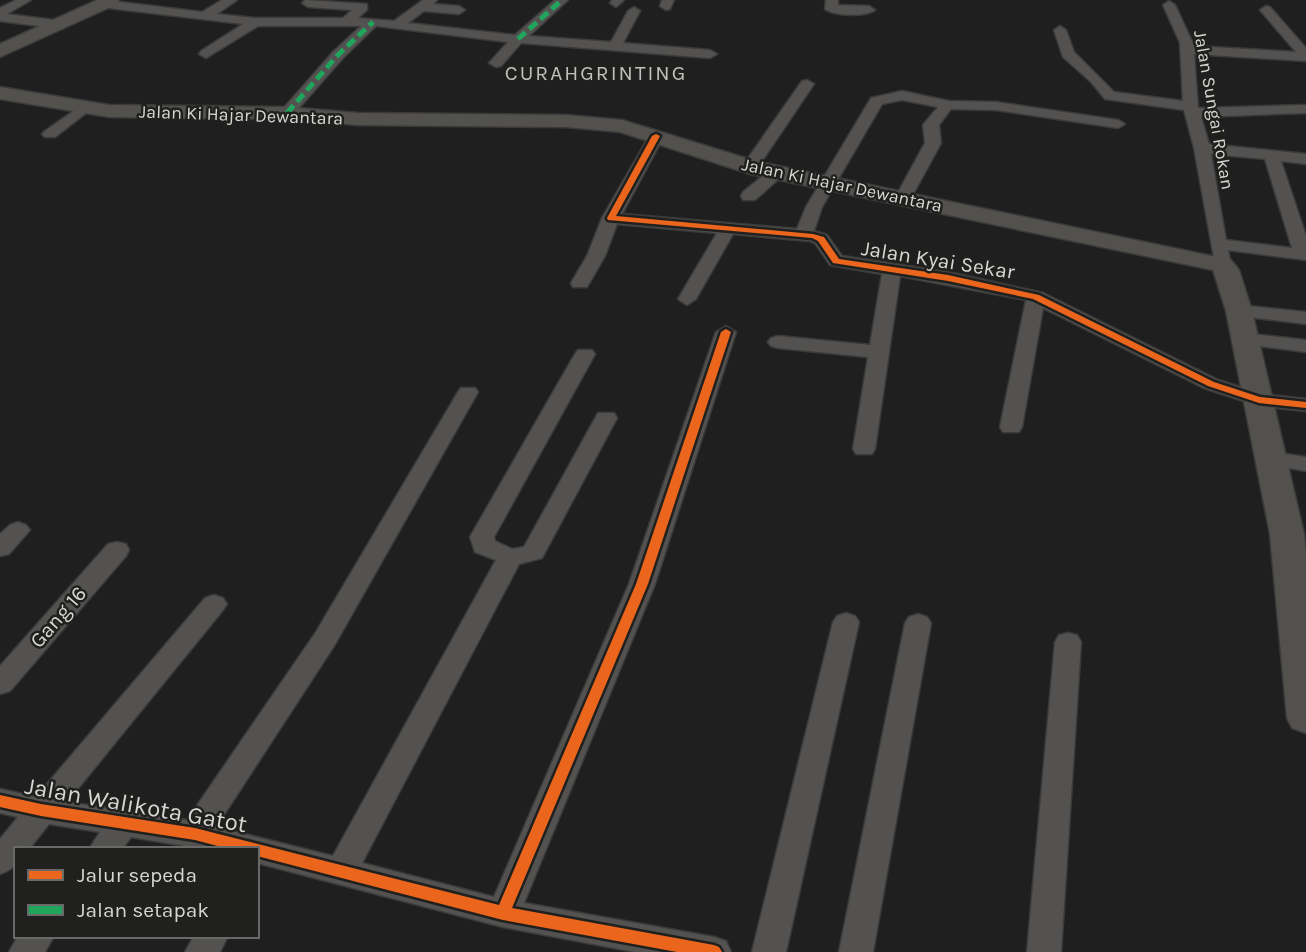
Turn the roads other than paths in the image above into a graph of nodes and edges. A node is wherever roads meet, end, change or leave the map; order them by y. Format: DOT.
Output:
graph roads {
  1 [pos="25,0"];
  2 [pos="231,0"];
  3 [pos="562,0"];
  4 [pos="832,0"];
  5 [pos="107,2"];
  6 [pos="427,3"];
  7 [pos="308,4"];
  8 [pos="1169,5"];
  9 [pos="459,10"];
  10 [pos="869,10"];
  11 [pos="1266,10"];
  12 [pos="634,11"];
  13 [pos="0,15"];
  14 [pos="202,17"];
  15 [pos="255,22"];
  16 [pos="346,22"];
  17 [pos="373,22"];
  18 [pos="58,24"];
  19 [pos="398,24"];
  20 [pos="1060,30"];
  21 [pos="518,39"];
  22 [pos="614,48"];
  23 [pos="0,51"];
  24 [pos="206,54"];
  25 [pos="710,54"];
  26 [pos="1186,57"];
  27 [pos="1306,57"];
  28 [pos="496,63"];
  29 [pos="1217,67"];
  30 [pos="807,84"];
  31 [pos="3,96"];
  32 [pos="947,104"];
  33 [pos="86,107"];
  34 [pos="1191,109"];
  35 [pos="1306,109"];
  36 [pos="287,113"];
  37 [pos="1118,124"];
  38 [pos="50,134"];
  39 [pos="656,136"];
  40 [pos="1202,148"];
  41 [pos="1271,155"];
  42 [pos="1306,159"];
  43 [pos="750,167"];
  44 [pos="776,173"];
  45 [pos="828,184"];
  46 [pos="749,196"];
  47 [pos="903,198"];
  48 [pos="611,218"];
  49 [pos="728,228"];
  50 [pos="804,234"];
  51 [pos="1304,254"];
  52 [pos="1220,255"];
  53 [pos="892,271"];
  54 [pos="580,283"];
  55 [pos="1036,297"];
  56 [pos="687,299"];
  57 [pos="1239,311"];
  58 [pos="1306,318"];
  59 [pos="726,332"];
  60 [pos="1244,339"];
  61 [pos="778,342"];
  62 [pos="1306,346"];
  63 [pos="877,352"];
  64 [pos="585,354"];
  65 [pos="468,392"];
  66 [pos="1259,400"];
  67 [pos="1306,405"];
  68 [pos="606,418"];
  69 [pos="1011,427"];
  70 [pos="864,449"];
  71 [pos="1306,464"];
  72 [pos="1273,465"];
  73 [pos="1306,475"];
  74 [pos="18,530"];
  75 [pos="1296,535"];
  76 [pos="0,548"];
  77 [pos="117,550"];
  78 [pos="510,557"];
  79 [pos="1299,584"];
  80 [pos="214,604"];
  81 [pos="846,622"];
  82 [pos="918,623"];
  83 [pos="1069,642"];
  84 [pos="1303,677"];
  85 [pos="0,684"];
  86 [pos="1306,718"];
  87 [pos="0,801"];
  88 [pos="41,810"];
  89 [pos="125,822"];
  90 [pos="195,834"];
  91 [pos="106,847"];
  92 [pos="235,847"];
  93 [pos="260,855"];
  94 [pos="0,861"];
  95 [pos="341,872"];
  96 [pos="503,913"];
  97 [pos="670,947"];
  98 [pos="714,952"];
  99 [pos="769,952"];
  100 [pos="856,952"];
  101 [pos="1044,952"];
  1 -- 13 [label="street"];
  2 -- 14 [label="street"];
  3 -- 21 [label="street"];
  4 -- 10 [label="street"];
  5 -- 14 [label="street"];
  5 -- 18 [label="main road"];
  6 -- 9 [label="street"];
  6 -- 19 [label="street"];
  7 -- 16 [label="street"];
  8 -- 26 [label="street, Jalan Sungai Rokan"];
  11 -- 27 [label="street"];
  12 -- 22 [label="street"];
  13 -- 18 [label="street"];
  14 -- 15 [label="street"];
  15 -- 16 [label="street"];
  15 -- 24 [label="street"];
  16 -- 17 [label="street"];
  17 -- 19 [label="street"];
  17 -- 36 [label="street"];
  18 -- 23 [label="main road"];
  19 -- 21 [label="street"];
  20 -- 34 [label="street"];
  21 -- 22 [label="street"];
  21 -- 28 [label="street"];
  22 -- 25 [label="street"];
  26 -- 27 [label="street"];
  26 -- 29 [label="street"];
  26 -- 34 [label="street, Jalan Sungai Rokan"];
  30 -- 43 [label="street"];
  31 -- 33 [label="main road, Jalan Ki Hajar Dewantara"];
  32 -- 37 [label="street"];
  32 -- 45 [label="street"];
  32 -- 47 [label="street"];
  33 -- 36 [label="main road, Jalan Ki Hajar Dewantara"];
  33 -- 38 [label="street"];
  34 -- 35 [label="street"];
  34 -- 40 [label="street, Jalan Sungai Rokan"];
  36 -- 39 [label="main road, Jalan Ki Hajar Dewantara"];
  39 -- 43 [label="main road, Jalan Ki Hajar Dewantara"];
  39 -- 48 [label="street"];
  40 -- 41 [label="street"];
  40 -- 52 [label="street, Jalan Sungai Rokan"];
  41 -- 42 [label="street"];
  41 -- 51 [label="street"];
  43 -- 44 [label="main road, Jalan Ki Hajar Dewantara"];
  44 -- 45 [label="main road, Jalan Ki Hajar Dewantara"];
  44 -- 46 [label="street"];
  45 -- 47 [label="main road, Jalan Ki Hajar Dewantara"];
  45 -- 50 [label="street"];
  47 -- 52 [label="main road, Jalan Ki Hajar Dewantara"];
  48 -- 49 [label="street"];
  48 -- 54 [label="street"];
  49 -- 50 [label="street"];
  49 -- 56 [label="street"];
  50 -- 53 [label="street, Jalan Kyai Sekar"];
  51 -- 52 [label="street"];
  52 -- 57 [label="main road"];
  53 -- 55 [label="street, Jalan Kyai Sekar"];
  53 -- 63 [label="street"];
  55 -- 66 [label="street, Jalan Kyai Sekar"];
  55 -- 69 [label="street"];
  57 -- 58 [label="street"];
  57 -- 60 [label="main road"];
  59 -- 96 [label="street"];
  60 -- 62 [label="street"];
  60 -- 66 [label="main road"];
  61 -- 63 [label="street"];
  63 -- 70 [label="street"];
  64 -- 78 [label="street"];
  65 -- 90 [label="street"];
  66 -- 67 [label="street, Jalan Kyai Sekar"];
  66 -- 72 [label="main road"];
  68 -- 78 [label="street"];
  71 -- 72 [label="street"];
  72 -- 73 [label="street"];
  72 -- 75 [label="main road"];
  74 -- 76 [label="street"];
  75 -- 79 [label="main road"];
  77 -- 85 [label="street, Gang 16"];
  78 -- 95 [label="street"];
  79 -- 84 [label="main road"];
  80 -- 88 [label="street"];
  81 -- 99 [label="street"];
  82 -- 100 [label="street"];
  83 -- 101 [label="street"];
  84 -- 86 [label="main road"];
  87 -- 88 [label="street, Jalan Walikota Gatot"];
  88 -- 89 [label="street, Jalan Walikota Gatot"];
  88 -- 94 [label="street"];
  89 -- 90 [label="street, Jalan Walikota Gatot"];
  89 -- 91 [label="street"];
  90 -- 92 [label="street, Jalan Walikota Gatot"];
  93 -- 95 [label="street, Jalan Walikota Gatot"];
  95 -- 96 [label="street, Jalan Walikota Gatot"];
  96 -- 97 [label="street, Jalan Walikota Gatot"];
  97 -- 98 [label="street, Jalan Walikota Gatot"];
}
